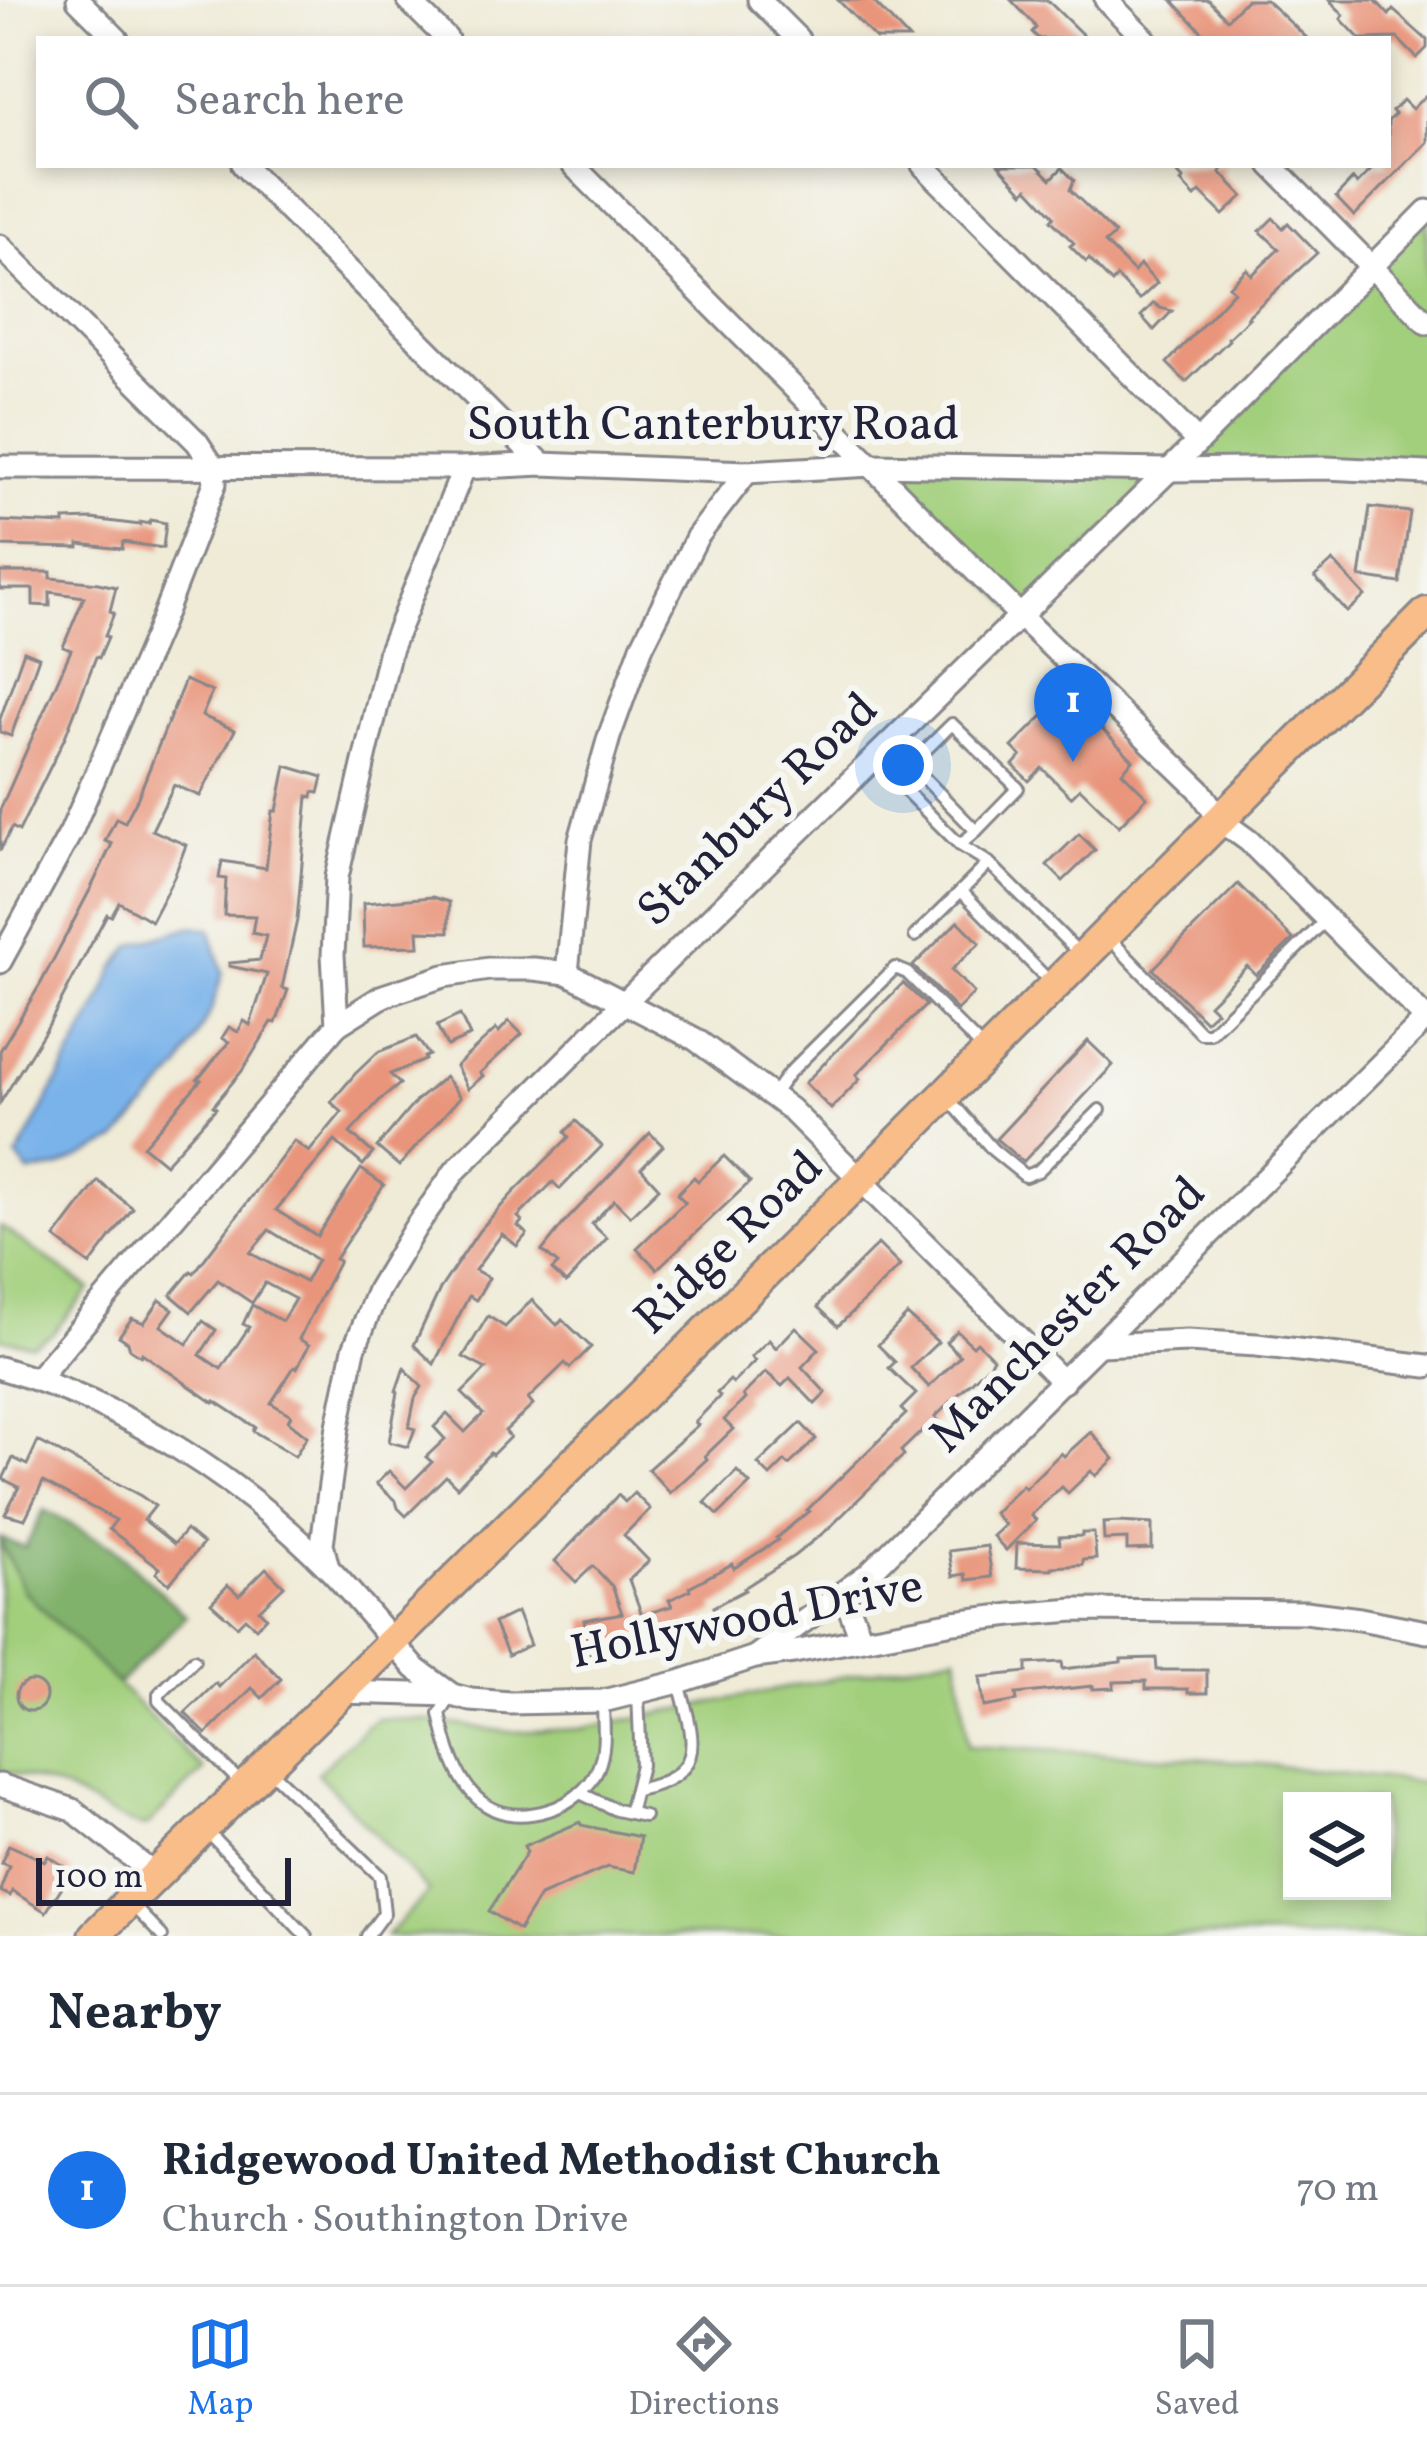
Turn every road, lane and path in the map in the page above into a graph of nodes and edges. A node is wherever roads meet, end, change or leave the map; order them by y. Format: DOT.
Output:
graph roads {
  1 [pos="78,0"];
  2 [pos="408,0"];
  3 [pos="759,0"];
  4 [pos="1106,0"];
  5 [pos="114,36"];
  6 [pos="444,36"];
  7 [pos="795,36"];
  8 [pos="1142,36"];
  9 [pos="246,168"];
  10 [pos="576,168"];
  11 [pos="926,168"];
  12 [pos="1274,168"];
  13 [pos="1427,212"];
  14 [pos="0,246"];
  15 [pos="1372,266"];
  16 [pos="1427,323"];
  17 [pos="1198,442"];
  18 [pos="542,464"];
  19 [pos="873,465"];
  20 [pos="213,466"];
  21 [pos="0,467"];
  22 [pos="464,468"];
  23 [pos="1169,470"];
  24 [pos="747,472"];
  25 [pos="1427,473"];
  26 [pos="1019,614"];
  27 [pos="1427,614"];
  28 [pos="890,742"];
  29 [pos="912,763"];
  30 [pos="1220,820"];
  31 [pos="976,830"];
  32 [pos="960,845"];
  33 [pos="989,863"];
  34 [pos="961,892"];
  35 [pos="1327,918"];
  36 [pos="915,936"];
  37 [pos="1094,946"];
  38 [pos="0,962"];
  39 [pos="567,973"];
  40 [pos="1054,986"];
  41 [pos="624,1002"];
  42 [pos="1427,1019"];
  43 [pos="337,1025"];
  44 [pos="987,1053"];
  45 [pos="945,1095"];
  46 [pos="772,1096"];
  47 [pos="1100,1110"];
  48 [pos="860,1179"];
  49 [pos="1100,1345"];
  50 [pos="1427,1366"];
  51 [pos="0,1368"];
  52 [pos="37,1379"];
  53 [pos="1063,1382"];
  54 [pos="328,1568"];
  55 [pos="844,1594"];
  56 [pos="1427,1632"];
  57 [pos="861,1638"];
  58 [pos="391,1640"];
  59 [pos="755,1657"];
  60 [pos="194,1660"];
  61 [pos="679,1682"];
  62 [pos="339,1692"];
  63 [pos="638,1694"];
  64 [pos="452,1695"];
  65 [pos="603,1701"];
  66 [pos="255,1777"];
  67 [pos="0,1786"];
  68 [pos="636,1790"];
  69 [pos="580,1793"];
  70 [pos="629,1813"];
  71 [pos="644,1816"];
  72 [pos="204,1828"];
  73 [pos="156,1876"];
  74 [pos="129,1902"];
  75 [pos="94,1936"];
  76 [pos="162,1936"];
  77 [pos="306,1936"];
  78 [pos="367,1936"];
  1 -- 5 [label="street"];
  2 -- 6 [label="street"];
  3 -- 7 [label="street"];
  4 -- 8 [label="street"];
  9 -- 18 [label="street"];
  10 -- 19 [label="street"];
  11 -- 17 [label="street"];
  12 -- 15 [label="street"];
  13 -- 15 [label="street, Stanbury Road"];
  14 -- 20 [label="street"];
  15 -- 16 [label="street"];
  15 -- 17 [label="street, Stanbury Road"];
  17 -- 23 [label="street, Stanbury Road"];
  18 -- 22 [label="street, South Canterbury Road"];
  18 -- 24 [label="street, South Canterbury Road"];
  19 -- 23 [label="street, South Canterbury Road"];
  19 -- 24 [label="street, South Canterbury Road"];
  19 -- 26 [label="street"];
  20 -- 21 [label="street, South Canterbury Road"];
  20 -- 22 [label="street, South Canterbury Road"];
  20 -- 38 [label="street"];
  22 -- 43 [label="street"];
  23 -- 25 [label="street, South Canterbury Road"];
  23 -- 26 [label="street, Stanbury Road"];
  24 -- 39 [label="street"];
  26 -- 28 [label="street, Stanbury Road"];
  26 -- 30 [label="street"];
  27 -- 30 [label="main road, Ridge Road"];
  28 -- 29 [label="lane"];
  28 -- 41 [label="street, Stanbury Road"];
  29 -- 31 [label="lane"];
  29 -- 31 [label="lane"];
  29 -- 32 [label="lane"];
  30 -- 35 [label="street"];
  30 -- 37 [label="main road, Ridge Road"];
  31 -- 32 [label="lane"];
  32 -- 33 [label="lane"];
  33 -- 34 [label="lane"];
  33 -- 37 [label="lane"];
  34 -- 36 [label="lane"];
  34 -- 40 [label="lane"];
  35 -- 37 [label="lane"];
  35 -- 42 [label="street"];
  37 -- 40 [label="main road, Ridge Road"];
  39 -- 41 [label="street"];
  39 -- 43 [label="street"];
  40 -- 44 [label="main road, Ridge Road"];
  41 -- 46 [label="street"];
  41 -- 54 [label="street, Stanbury Road"];
  42 -- 49 [label="street, Manchester Road"];
  43 -- 52 [label="street"];
  44 -- 45 [label="main road, Ridge Road"];
  44 -- 46 [label="lane"];
  45 -- 47 [label="lane"];
  45 -- 48 [label="main road, Ridge Road"];
  46 -- 48 [label="street"];
  48 -- 53 [label="street"];
  48 -- 58 [label="main road, Ridge Road"];
  49 -- 50 [label="street"];
  49 -- 53 [label="street, Manchester Road"];
  51 -- 52 [label="street"];
  52 -- 54 [label="street"];
  53 -- 55 [label="street, Manchester Road"];
  54 -- 58 [label="street"];
  55 -- 57 [label="street"];
  55 -- 59 [label="street, Manchester Road"];
  56 -- 57 [label="street, Hollywood Drive"];
  57 -- 59 [label="street, Hollywood Drive"];
  58 -- 62 [label="main road, Ridge Road"];
  58 -- 64 [label="street"];
  59 -- 61 [label="street, Hollywood Drive"];
  60 -- 66 [label="lane"];
  61 -- 63 [label="street, Hollywood Drive"];
  61 -- 68 [label="lane"];
  62 -- 64 [label="street, Hollywood Drive"];
  62 -- 66 [label="main road, Ridge Road"];
  63 -- 65 [label="street, Hollywood Drive"];
  63 -- 68 [label="lane"];
  64 -- 65 [label="street, Hollywood Drive"];
  64 -- 69 [label="lane"];
  65 -- 69 [label="lane"];
  66 -- 72 [label="main road, Ridge Road"];
  66 -- 78 [label="lane"];
  67 -- 73 [label="street"];
  68 -- 70 [label="lane"];
  69 -- 70 [label="lane"];
  70 -- 71 [label="lane"];
  72 -- 73 [label="main road, Ridge Road"];
  72 -- 77 [label="lane"];
  73 -- 74 [label="main road, Ridge Road"];
  74 -- 75 [label="main road, Ridge Road"];
  74 -- 76 [label="lane"];
}
